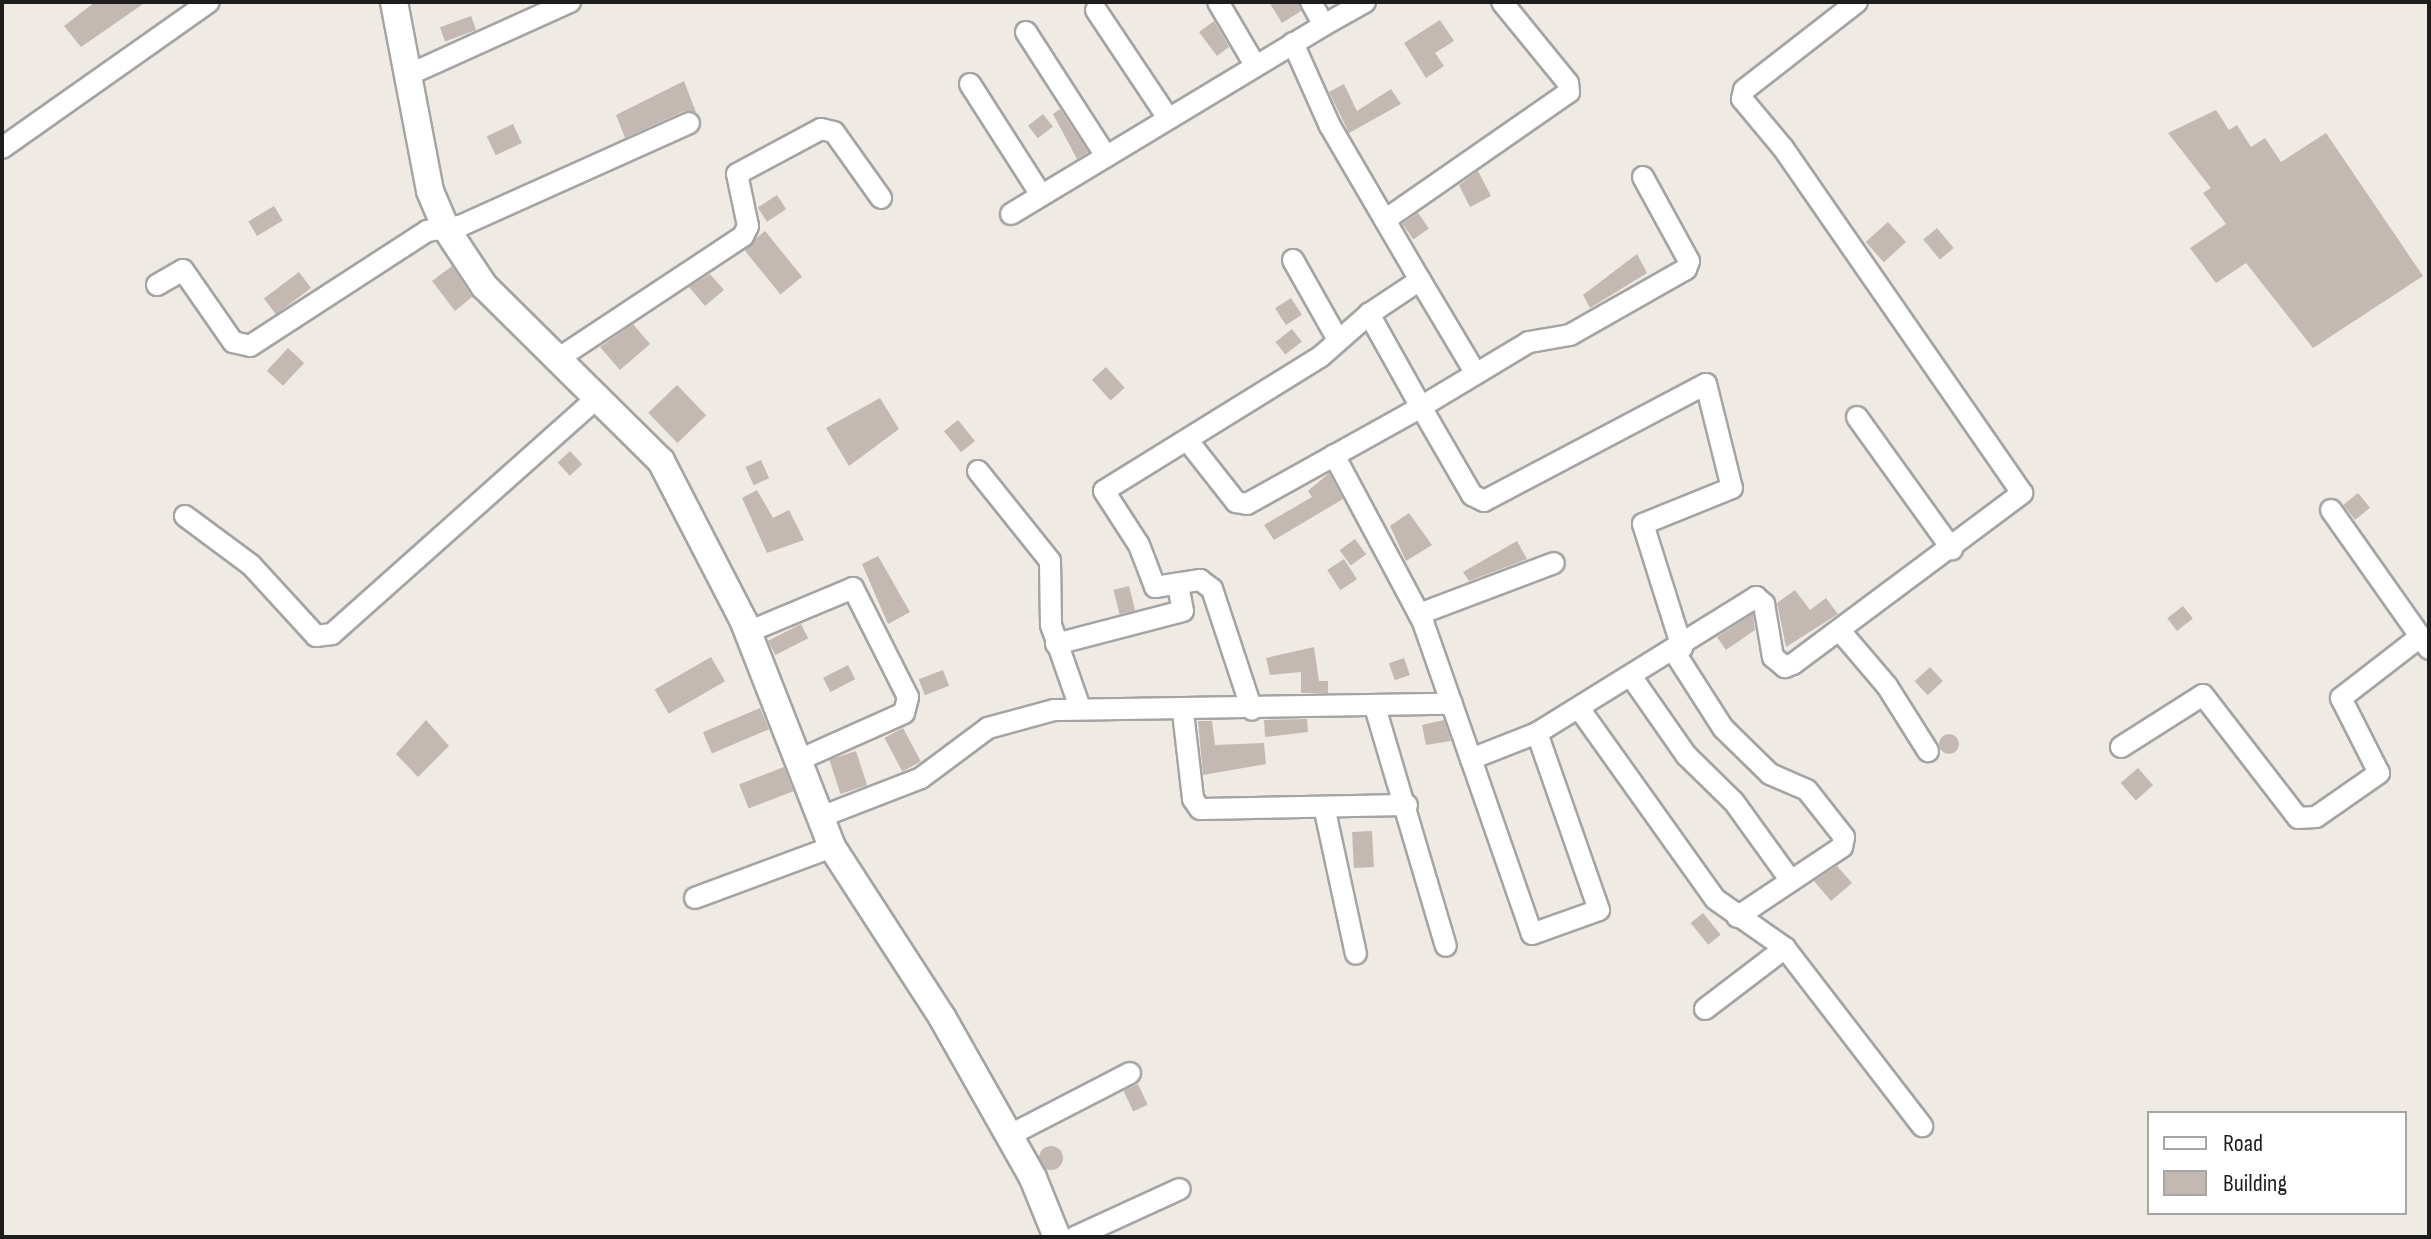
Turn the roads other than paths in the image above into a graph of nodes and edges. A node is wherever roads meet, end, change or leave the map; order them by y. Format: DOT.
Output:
graph roads {
  1 [pos="209,2"];
  2 [pos="394,2"];
  3 [pos="570,2"];
  4 [pos="1218,2"];
  5 [pos="1311,2"];
  6 [pos="1365,2"];
  7 [pos="1502,2"];
  8 [pos="1857,2"];
  9 [pos="1096,10"];
  10 [pos="1324,25"];
  11 [pos="1026,32"];
  12 [pos="1293,43"];
  13 [pos="1255,65"];
  14 [pos="408,75"];
  15 [pos="970,84"];
  16 [pos="1168,118"];
  17 [pos="689,123"];
  18 [pos="2,148"];
  19 [pos="1106,156"];
  20 [pos="1643,177"];
  21 [pos="1041,195"];
  22 [pos="881,198"];
  23 [pos="1011,214"];
  24 [pos="1385,220"];
  25 [pos="445,227"];
  26 [pos="1293,260"];
  27 [pos="1420,280"];
  28 [pos="157,285"];
  29 [pos="1369,314"];
  30 [pos="1338,340"];
  31 [pos="559,358"];
  32 [pos="1476,374"];
  33 [pos="599,396"];
  34 [pos="1421,407"];
  35 [pos="1857,417"];
  36 [pos="1188,441"];
  37 [pos="1334,455"];
  38 [pos="978,471"];
  39 [pos="2331,510"];
  40 [pos="185,516"];
  41 [pos="1952,549"];
  42 [pos="1554,563"];
  43 [pos="1178,586"];
  44 [pos="1419,614"];
  45 [pos="748,632"];
  46 [pos="1841,632"];
  47 [pos="2425,643"];
  48 [pos="1056,644"];
  49 [pos="1678,650"];
  50 [pos="1633,679"];
  51 [pos="1452,704"];
  52 [pos="1375,707"];
  53 [pos="1080,708"];
  54 [pos="1252,710"];
  55 [pos="1581,711"];
  56 [pos="1183,712"];
  57 [pos="1537,733"];
  58 [pos="2121,747"];
  59 [pos="1928,751"];
  60 [pos="1471,759"];
  61 [pos="799,760"];
  62 [pos="1407,805"];
  63 [pos="1325,811"];
  64 [pos="818,818"];
  65 [pos="832,847"];
  66 [pos="1791,881"];
  67 [pos="695,898"];
  68 [pos="1737,917"];
  69 [pos="1446,946"];
  70 [pos="1785,948"];
  71 [pos="1356,954"];
  72 [pos="1705,1009"];
  73 [pos="1130,1073"];
  74 [pos="1922,1126"];
  75 [pos="1010,1135"];
  76 [pos="1180,1189"];
  77 [pos="1057,1237"];
  78 [pos="1075,1237"];
  1 -- 18 [label="street"];
  2 -- 14 [label="street"];
  3 -- 14 [label="street"];
  4 -- 13 [label="street"];
  5 -- 10 [label="street"];
  6 -- 10 [label="street"];
  7 -- 24 [label="street"];
  8 -- 41 [label="street"];
  9 -- 16 [label="street"];
  10 -- 12 [label="street"];
  11 -- 19 [label="street"];
  12 -- 13 [label="street"];
  12 -- 24 [label="street"];
  13 -- 16 [label="street"];
  14 -- 25 [label="street"];
  15 -- 21 [label="street"];
  16 -- 19 [label="street"];
  17 -- 25 [label="street"];
  19 -- 21 [label="street"];
  20 -- 32 [label="street"];
  21 -- 23 [label="street"];
  22 -- 31 [label="street"];
  24 -- 27 [label="street"];
  25 -- 28 [label="street"];
  25 -- 31 [label="street"];
  26 -- 30 [label="street"];
  27 -- 29 [label="street"];
  27 -- 32 [label="street"];
  29 -- 30 [label="street"];
  29 -- 34 [label="street"];
  30 -- 36 [label="street"];
  31 -- 33 [label="street"];
  32 -- 34 [label="street"];
  33 -- 40 [label="street"];
  33 -- 45 [label="street"];
  34 -- 37 [label="street"];
  34 -- 49 [label="street"];
  35 -- 41 [label="street"];
  36 -- 37 [label="street"];
  36 -- 43 [label="street"];
  37 -- 44 [label="street"];
  38 -- 48 [label="street"];
  39 -- 47 [label="street"];
  41 -- 46 [label="street"];
  42 -- 44 [label="street"];
  43 -- 48 [label="street"];
  43 -- 54 [label="street"];
  44 -- 51 [label="street"];
  45 -- 61 [label="street"];
  45 -- 61 [label="street"];
  46 -- 49 [label="street"];
  46 -- 59 [label="street"];
  47 -- 58 [label="street"];
  48 -- 53 [label="street"];
  49 -- 50 [label="street"];
  49 -- 66 [label="street"];
  50 -- 55 [label="street"];
  50 -- 66 [label="street"];
  51 -- 52 [label="street"];
  51 -- 60 [label="street"];
  52 -- 54 [label="street"];
  52 -- 62 [label="street"];
  53 -- 56 [label="street"];
  53 -- 64 [label="street"];
  54 -- 56 [label="street"];
  55 -- 57 [label="street"];
  55 -- 68 [label="street"];
  56 -- 63 [label="street"];
  57 -- 60 [label="street"];
  57 -- 60 [label="street"];
  61 -- 64 [label="street"];
  62 -- 63 [label="street"];
  62 -- 69 [label="street"];
  63 -- 71 [label="street"];
  64 -- 65 [label="street"];
  65 -- 67 [label="street"];
  65 -- 75 [label="street"];
  66 -- 68 [label="street"];
  68 -- 70 [label="street"];
  70 -- 72 [label="street"];
  70 -- 74 [label="street"];
  73 -- 75 [label="street"];
  75 -- 77 [label="street"];
  76 -- 78 [label="street"];
}
